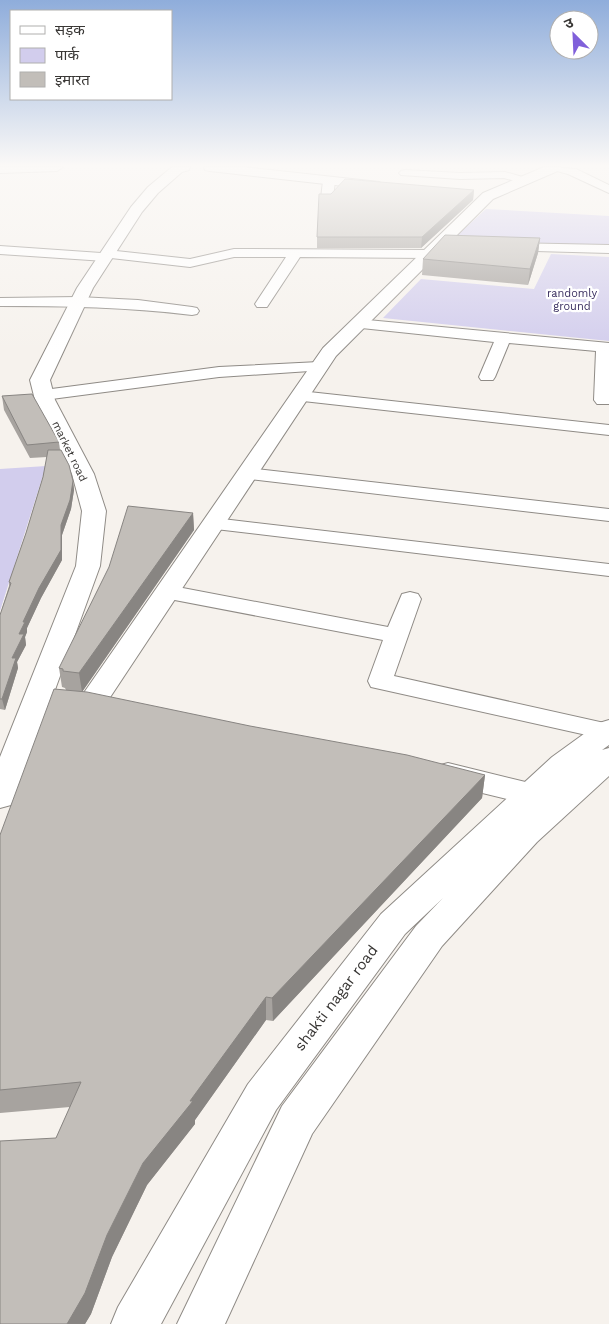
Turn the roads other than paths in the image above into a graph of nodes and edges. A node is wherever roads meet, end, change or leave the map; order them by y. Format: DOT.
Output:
graph roads {
  1 [pos="123,229"];
  2 [pos="454,229"];
  3 [pos="494,247"];
  4 [pos="440,249"];
  5 [pos="609,249"];
  6 [pos="0,250"];
  7 [pos="17,252"];
  8 [pos="296,253"];
  9 [pos="106,255"];
  10 [pos="0,264"];
  11 [pos="78,301"];
  12 [pos="0,302"];
  13 [pos="262,304"];
  14 [pos="192,311"];
  15 [pos="357,324"];
  16 [pos="503,338"];
  17 [pos="607,348"];
  18 [pos="319,367"];
  19 [pos="487,377"];
  20 [pos="300,396"];
  21 [pos="38,399"];
  22 [pos="603,400"];
  23 [pos="609,430"];
  24 [pos="248,474"];
  25 [pos="609,514"];
  26 [pos="214,524"];
  27 [pos="609,570"];
  28 [pos="167,592"];
  29 [pos="410,599"];
  30 [pos="398,636"];
  31 [pos="38,697"];
  32 [pos="91,704"];
  33 [pos="121,710"];
  34 [pos="608,740"];
  35 [pos="425,768"];
  36 [pos="0,797"];
  37 [pos="544,799"];
  38 [pos="135,1324"];
  39 [pos="200,1324"];
  1 -- 9 [label="street, market road"];
  2 -- 4 [label="street"];
  3 -- 5 [label="street"];
  4 -- 8 [label="street"];
  4 -- 15 [label="street"];
  6 -- 7 [label="street"];
  7 -- 9 [label="street"];
  7 -- 10 [label="street"];
  8 -- 9 [label="street"];
  8 -- 13 [label="street"];
  9 -- 11 [label="street, market road"];
  11 -- 12 [label="street"];
  11 -- 14 [label="street"];
  11 -- 21 [label="street, market road"];
  15 -- 16 [label="street"];
  15 -- 18 [label="street"];
  16 -- 17 [label="street"];
  16 -- 19 [label="street"];
  17 -- 22 [label="street"];
  18 -- 20 [label="street"];
  18 -- 21 [label="street"];
  20 -- 23 [label="street"];
  20 -- 24 [label="street"];
  21 -- 31 [label="street, market road"];
  24 -- 25 [label="street"];
  24 -- 26 [label="street"];
  26 -- 27 [label="street"];
  26 -- 28 [label="street"];
  28 -- 30 [label="street"];
  28 -- 32 [label="street"];
  29 -- 30 [label="street"];
  30 -- 34 [label="street"];
  31 -- 32 [label="street"];
  31 -- 36 [label="street, market road"];
  32 -- 33 [label="street"];
  34 -- 37 [label="street"];
  35 -- 37 [label="street"];
  37 -- 38 [label="street, shakti nagar road"];
  37 -- 39 [label="street"];
}
